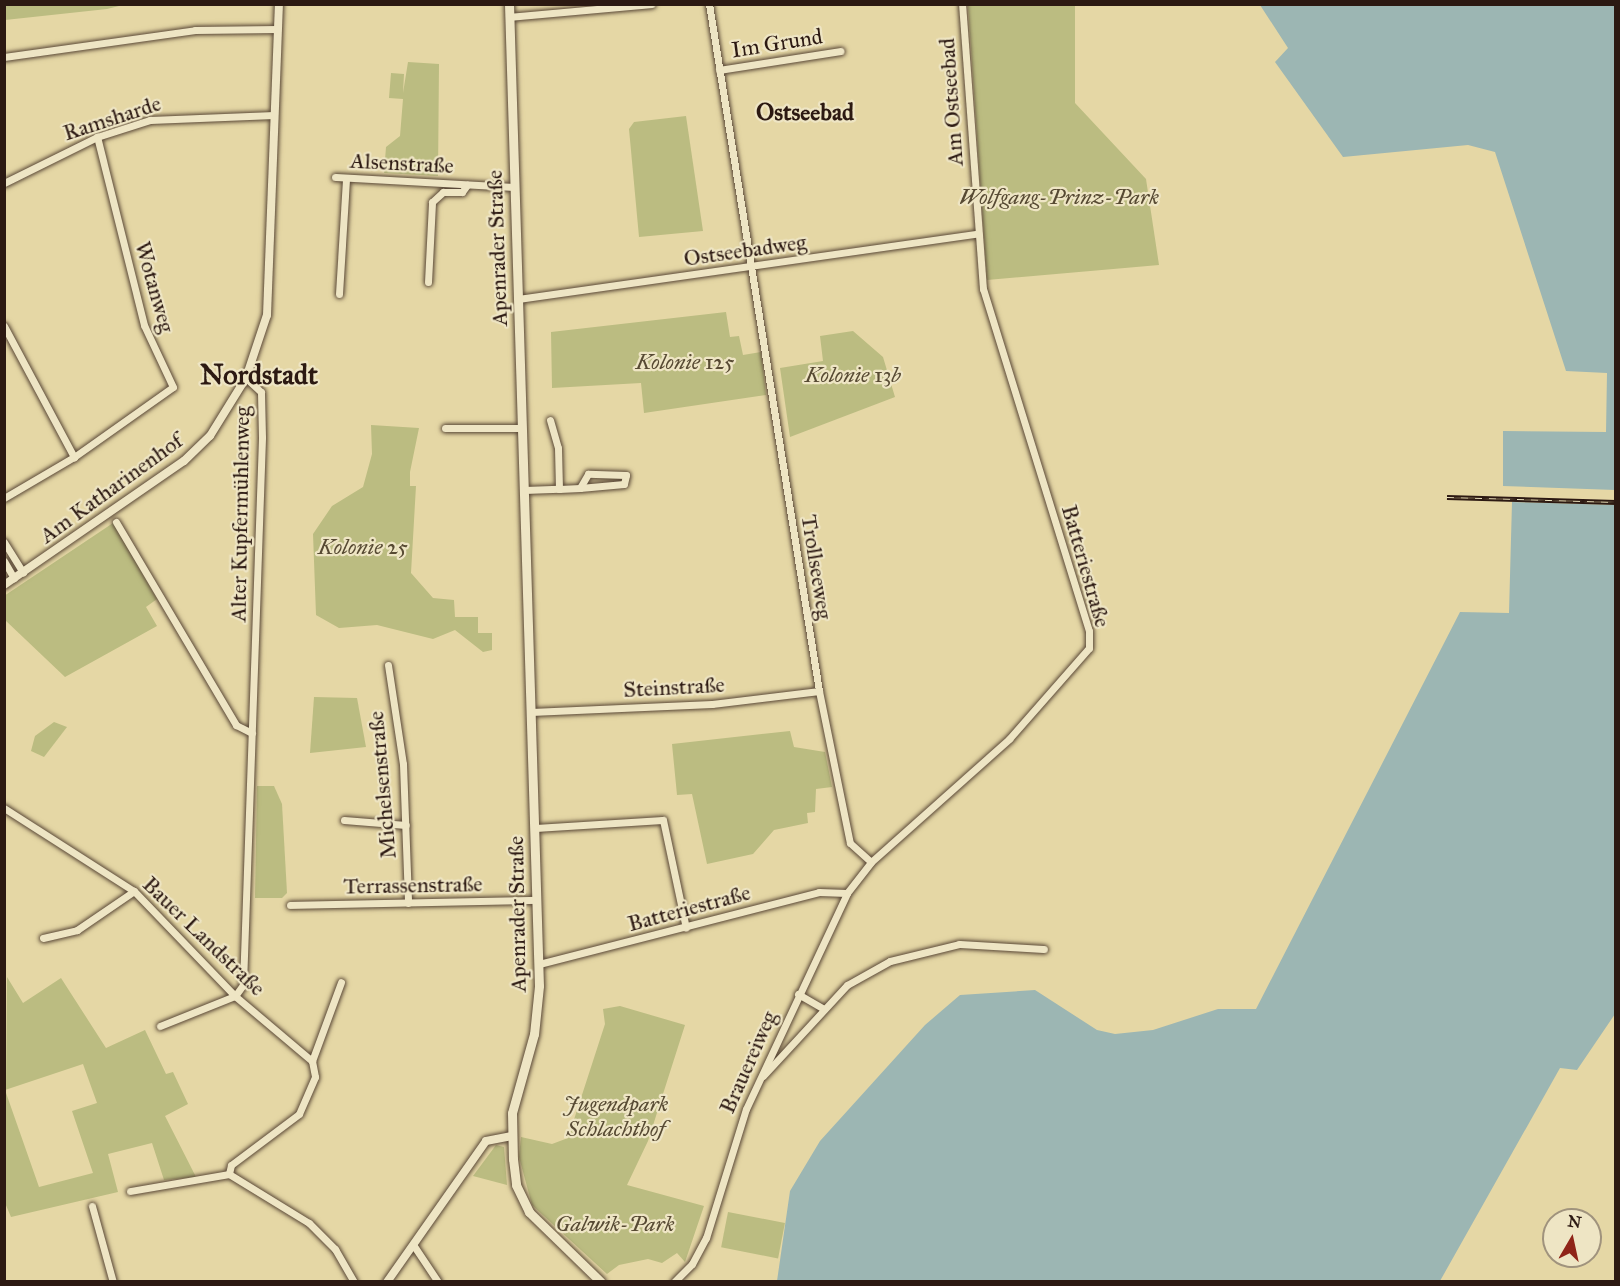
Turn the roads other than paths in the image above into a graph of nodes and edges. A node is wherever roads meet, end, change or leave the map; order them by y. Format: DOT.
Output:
graph roads {
  1 [pos="279,4"];
  2 [pos="509,4"];
  3 [pos="651,4"];
  4 [pos="709,4"];
  5 [pos="962,4"];
  6 [pos="611,6"];
  7 [pos="509,17"];
  8 [pos="277,29"];
  9 [pos="841,51"];
  10 [pos="4,57"];
  11 [pos="719,70"];
  12 [pos="274,115"];
  13 [pos="97,137"];
  14 [pos="335,177"];
  15 [pos="346,178"];
  16 [pos="4,183"];
  17 [pos="467,185"];
  18 [pos="515,187"];
  19 [pos="977,234"];
  20 [pos="750,268"];
  21 [pos="428,282"];
  22 [pos="339,294"];
  23 [pos="518,299"];
  24 [pos="4,326"];
  25 [pos="246,378"];
  26 [pos="550,420"];
  27 [pos="445,428"];
  28 [pos="522,428"];
  29 [pos="74,457"];
  30 [pos="580,488"];
  31 [pos="559,489"];
  32 [pos="524,490"];
  33 [pos="4,498"];
  34 [pos="116,522"];
  35 [pos="4,542"];
  36 [pos="4,561"];
  37 [pos="23,572"];
  38 [pos="14,578"];
  39 [pos="4,585"];
  40 [pos="388,665"];
  41 [pos="819,691"];
  42 [pos="531,712"];
  43 [pos="252,733"];
  44 [pos="4,808"];
  45 [pos="344,820"];
  46 [pos="406,825"];
  47 [pos="535,828"];
  48 [pos="871,862"];
  49 [pos="134,891"];
  50 [pos="847,893"];
  51 [pos="537,900"];
  52 [pos="408,903"];
  53 [pos="290,905"];
  54 [pos="686,928"];
  55 [pos="43,938"];
  56 [pos="1044,949"];
  57 [pos="539,964"];
  58 [pos="341,982"];
  59 [pos="798,994"];
  60 [pos="235,996"];
  61 [pos="824,1009"];
  62 [pos="160,1026"];
  63 [pos="312,1061"];
  64 [pos="758,1082"];
  65 [pos="511,1136"];
  66 [pos="229,1174"];
  67 [pos="130,1191"];
  68 [pos="92,1206"];
  69 [pos="414,1246"];
  70 [pos="112,1281"];
  71 [pos="354,1281"];
  72 [pos="387,1281"];
  73 [pos="438,1281"];
  74 [pos="600,1281"];
  75 [pos="674,1281"];
  1 -- 8 [label="street, Alter Kupfermühlenweg"];
  2 -- 7 [label="main road, Apenrader Straße"];
  3 -- 6 [label="street"];
  4 -- 11 [label="street, Trollseeweg"];
  5 -- 19 [label="street, Am Ostseebad"];
  6 -- 7 [label="street"];
  7 -- 18 [label="main road, Apenrader Straße"];
  8 -- 10 [label="street"];
  8 -- 12 [label="street, Alter Kupfermühlenweg"];
  9 -- 11 [label="street, Im Grund"];
  11 -- 20 [label="street, Trollseeweg"];
  12 -- 13 [label="street, Ramsharde"];
  12 -- 25 [label="street, Alter Kupfermühlenweg"];
  13 -- 16 [label="street, Ramsharde"];
  13 -- 29 [label="street, Wotanweg"];
  14 -- 15 [label="street, Alsenstraße"];
  15 -- 17 [label="street, Alsenstraße"];
  15 -- 22 [label="street"];
  17 -- 18 [label="street, Alsenstraße"];
  17 -- 21 [label="street, Alsenstraße"];
  18 -- 23 [label="main road, Apenrader Straße"];
  19 -- 20 [label="street, Ostseebadweg"];
  19 -- 48 [label="street, Batteriestraße"];
  20 -- 23 [label="street, Ostseebadweg"];
  20 -- 41 [label="street, Trollseeweg"];
  23 -- 28 [label="main road, Apenrader Straße"];
  24 -- 29 [label="street"];
  25 -- 37 [label="street, Am Katharinenhof"];
  25 -- 43 [label="street, Alter Kupfermühlenweg"];
  26 -- 31 [label="street"];
  27 -- 28 [label="street"];
  28 -- 32 [label="main road, Apenrader Straße"];
  29 -- 33 [label="street, Wotanweg"];
  30 -- 30 [label="street"];
  30 -- 31 [label="street"];
  31 -- 32 [label="street"];
  32 -- 42 [label="main road, Apenrader Straße"];
  34 -- 43 [label="street"];
  35 -- 37 [label="street"];
  36 -- 38 [label="street"];
  37 -- 38 [label="street, Am Katharinenhof"];
  38 -- 39 [label="street, Am Katharinenhof"];
  40 -- 46 [label="street, Michelsenstraße"];
  41 -- 42 [label="street, Steinstraße"];
  41 -- 48 [label="street, Trollseeweg"];
  42 -- 47 [label="main road, Apenrader Straße"];
  43 -- 60 [label="street, Alter Kupfermühlenweg"];
  44 -- 49 [label="street, Bauer Landstraße"];
  45 -- 46 [label="street"];
  46 -- 52 [label="street, Michelsenstraße"];
  47 -- 51 [label="main road, Apenrader Straße"];
  47 -- 54 [label="street"];
  48 -- 50 [label="street, Brauereiweg"];
  49 -- 55 [label="street"];
  49 -- 60 [label="street, Bauer Landstraße"];
  50 -- 54 [label="street, Batteriestraße"];
  50 -- 59 [label="street, Brauereiweg"];
  51 -- 52 [label="street, Terrassenstraße"];
  51 -- 57 [label="main road, Apenrader Straße"];
  52 -- 53 [label="street, Terrassenstraße"];
  54 -- 57 [label="street, Batteriestraße"];
  56 -- 61 [label="street"];
  57 -- 65 [label="main road, Apenrader Straße"];
  58 -- 63 [label="street"];
  59 -- 61 [label="street"];
  59 -- 64 [label="street, Brauereiweg"];
  60 -- 62 [label="street"];
  60 -- 63 [label="street, Bauer Landstraße"];
  61 -- 64 [label="street"];
  63 -- 66 [label="street"];
  64 -- 75 [label="street, Brauereiweg"];
  65 -- 69 [label="street"];
  65 -- 74 [label="main road, Apenrader Straße"];
  66 -- 67 [label="street"];
  66 -- 71 [label="street"];
  68 -- 70 [label="street"];
  69 -- 72 [label="street"];
  69 -- 73 [label="street"];
}
